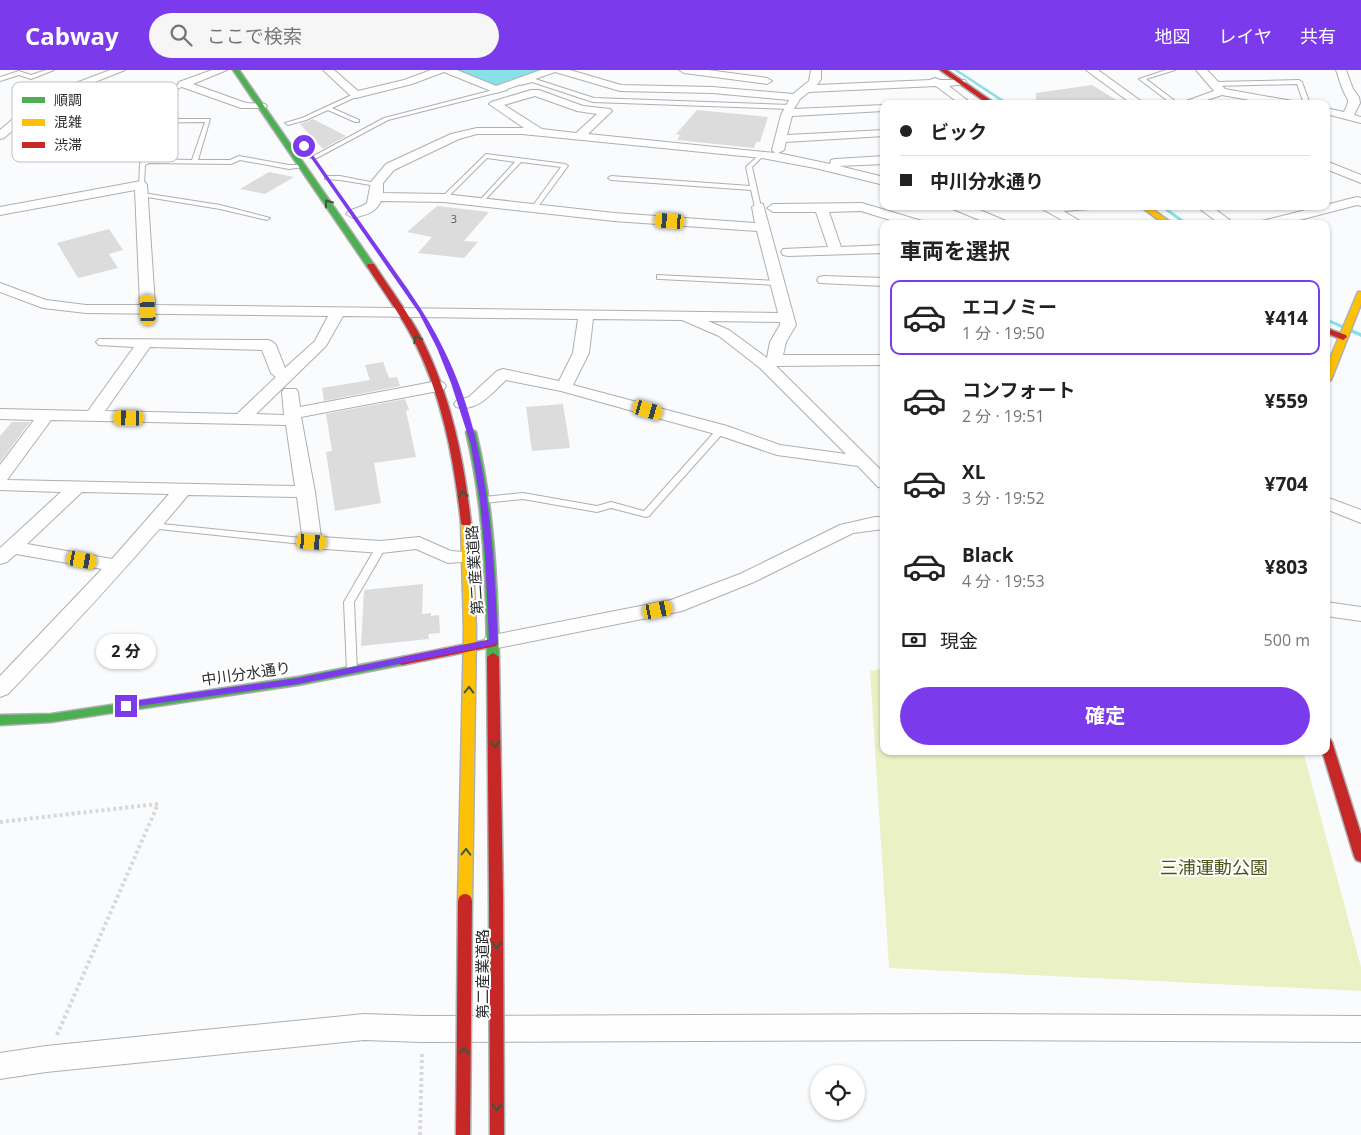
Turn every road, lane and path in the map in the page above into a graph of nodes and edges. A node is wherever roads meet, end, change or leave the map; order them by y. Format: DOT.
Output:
graph roads {
  1 [pos="51,70"];
  2 [pos="120,70"];
  3 [pos="222,70"];
  4 [pos="236,70"];
  5 [pos="250,70"];
  6 [pos="328,70"];
  7 [pos="441,70"];
  8 [pos="448,70"];
  9 [pos="551,70"];
  10 [pos="559,70"];
  11 [pos="685,70"];
  12 [pos="816,70"];
  13 [pos="943,70"];
  14 [pos="1091,70"];
  15 [pos="1172,70"];
  16 [pos="1201,70"];
  17 [pos="1341,70"];
  18 [pos="925,74"];
  19 [pos="0,79"];
  20 [pos="88,82"];
  21 [pos="775,82"];
  22 [pos="960,82"];
  23 [pos="938,83"];
  24 [pos="183,84"];
  25 [pos="792,84"];
  26 [pos="178,87"];
  27 [pos="809,88"];
  28 [pos="1218,88"];
  29 [pos="266,93"];
  30 [pos="356,95"];
  31 [pos="1358,98"];
  32 [pos="961,100"];
  33 [pos="987,100"];
  34 [pos="1134,100"];
  35 [pos="1171,100"];
  36 [pos="1192,100"];
  37 [pos="1272,100"];
  38 [pos="1306,100"];
  39 [pos="261,106"];
  40 [pos="792,106"];
  41 [pos="328,108"];
  42 [pos="880,108"];
  43 [pos="1330,112"];
  44 [pos="1348,116"];
  45 [pos="178,120"];
  46 [pos="285,120"];
  47 [pos="1361,120"];
  48 [pos="357,121"];
  49 [pos="12,126"];
  50 [pos="540,133"];
  51 [pos="880,133"];
  52 [pos="295,134"];
  53 [pos="0,136"];
  54 [pos="578,137"];
  55 [pos="781,139"];
  56 [pos="304,146"];
  57 [pos="762,154"];
  58 [pos="776,156"];
  59 [pos="880,160"];
  60 [pos="519,161"];
  61 [pos="146,162"];
  62 [pos="178,162"];
  63 [pos="194,162"];
  64 [pos="815,164"];
  65 [pos="302,166"];
  66 [pos="320,168"];
  67 [pos="1330,168"];
  68 [pos="611,178"];
  69 [pos="1361,179"];
  70 [pos="880,180"];
  71 [pos="753,188"];
  72 [pos="142,190"];
  73 [pos="377,190"];
  74 [pos="338,192"];
  75 [pos="444,198"];
  76 [pos="482,201"];
  77 [pos="1361,202"];
  78 [pos="535,207"];
  79 [pos="758,207"];
  80 [pos="774,208"];
  81 [pos="821,208"];
  82 [pos="1330,208"];
  83 [pos="968,210"];
  84 [pos="1052,210"];
  85 [pos="1149,210"];
  86 [pos="1208,210"];
  87 [pos="1321,210"];
  88 [pos="0,211"];
  89 [pos="353,214"];
  90 [pos="267,218"];
  91 [pos="904,220"];
  92 [pos="991,220"];
  93 [pos="1071,220"];
  94 [pos="1163,220"];
  95 [pos="1223,220"];
  96 [pos="1282,220"];
  97 [pos="763,227"];
  98 [pos="880,249"];
  99 [pos="836,251"];
  100 [pos="788,252"];
  101 [pos="660,276"];
  102 [pos="824,280"];
  103 [pos="880,282"];
  104 [pos="778,283"];
  105 [pos="0,287"];
  106 [pos="1361,294"];
  107 [pos="148,310"];
  108 [pos="255,312"];
  109 [pos="337,313"];
  110 [pos="404,313"];
  111 [pos="586,315"];
  112 [pos="684,316"];
  113 [pos="787,318"];
  114 [pos="1330,330"];
  115 [pos="1346,330"];
  116 [pos="104,342"];
  117 [pos="144,343"];
  118 [pos="268,345"];
  119 [pos="880,362"];
  120 [pos="770,363"];
  121 [pos="1330,370"];
  122 [pos="278,373"];
  123 [pos="438,386"];
  124 [pos="563,387"];
  125 [pos="290,392"];
  126 [pos="463,407"];
  127 [pos="0,414"];
  128 [pos="46,416"];
  129 [pos="92,417"];
  130 [pos="292,417"];
  131 [pos="240,420"];
  132 [pos="721,430"];
  133 [pos="863,462"];
  134 [pos="0,477"];
  135 [pos="880,479"];
  136 [pos="0,485"];
  137 [pos="76,487"];
  138 [pos="182,490"];
  139 [pos="306,492"];
  140 [pos="484,500"];
  141 [pos="1330,504"];
  142 [pos="1361,517"];
  143 [pos="880,523"];
  144 [pos="152,526"];
  145 [pos="312,542"];
  146 [pos="381,547"];
  147 [pos="6,552"];
  148 [pos="468,557"];
  149 [pos="117,566"];
  150 [pos="1330,610"];
  151 [pos="1361,614"];
  152 [pos="493,642"];
  153 [pos="470,647"];
  154 [pos="352,671"];
  155 [pos="0,689"];
  156 [pos="0,720"];
  157 [pos="1330,755"];
  158 [pos="0,822"];
  159 [pos="1361,856"];
  160 [pos="422,1029"];
  161 [pos="1361,1029"];
  162 [pos="46,1059"];
  163 [pos="0,1066"];
  164 [pos="420,1135"];
  165 [pos="463,1135"];
  166 [pos="498,1135"];
  1 -- 19 [label="lane"];
  2 -- 20 [label="street"];
  3 -- 24 [label="street"];
  4 -- 39 [label="main road, 第二産業道路"];
  5 -- 29 [label="main road"];
  6 -- 30 [label="street"];
  7 -- 30 [label="street"];
  8 -- 9 [label="street"];
  10 -- 40 [label="street"];
  11 -- 21 [label="street"];
  12 -- 27 [label="street"];
  13 -- 22 [label="main road"];
  14 -- 34 [label="street"];
  15 -- 35 [label="lane"];
  16 -- 28 [label="street"];
  17 -- 31 [label="street"];
  18 -- 23 [label="street"];
  22 -- 23 [label="street"];
  22 -- 33 [label="main road"];
  23 -- 27 [label="street"];
  23 -- 32 [label="street"];
  24 -- 26 [label="lane"];
  24 -- 39 [label="street"];
  25 -- 27 [label="street"];
  27 -- 40 [label="street"];
  28 -- 36 [label="street"];
  28 -- 37 [label="street"];
  28 -- 38 [label="lane"];
  30 -- 41 [label="lane"];
  31 -- 44 [label="street"];
  39 -- 65 [label="main road, 第二産業道路"];
  40 -- 42 [label="street"];
  40 -- 55 [label="street"];
  40 -- 66 [label="lane"];
  41 -- 46 [label="lane"];
  41 -- 48 [label="lane"];
  43 -- 44 [label="street"];
  44 -- 47 [label="street"];
  45 -- 63 [label="lane"];
  46 -- 52 [label="main road"];
  49 -- 53 [label="street"];
  50 -- 54 [label="street"];
  50 -- 54 [label="street"];
  50 -- 73 [label="street"];
  51 -- 55 [label="street"];
  54 -- 57 [label="street"];
  55 -- 58 [label="street"];
  56 -- 66 [label="main road"];
  57 -- 58 [label="street"];
  57 -- 71 [label="lane"];
  58 -- 64 [label="street"];
  59 -- 64 [label="street"];
  60 -- 75 [label="lane"];
  60 -- 76 [label="lane"];
  60 -- 78 [label="lane"];
  61 -- 72 [label="lane"];
  62 -- 63 [label="lane"];
  63 -- 65 [label="lane"];
  64 -- 70 [label="street"];
  110 -- 65 [label="main road, 第二産業道路, one-way"];
  66 -- 73 [label="lane"];
  66 -- 74 [label="main road"];
  67 -- 69 [label="street"];
  68 -- 71 [label="lane"];
  71 -- 79 [label="lane"];
  72 -- 88 [label="street"];
  72 -- 90 [label="lane"];
  72 -- 107 [label="street"];
  73 -- 75 [label="street"];
  73 -- 89 [label="street"];
  75 -- 76 [label="street"];
  76 -- 78 [label="street"];
  77 -- 82 [label="street"];
  78 -- 97 [label="street"];
  79 -- 97 [label="street"];
  80 -- 81 [label="street"];
  81 -- 91 [label="street"];
  81 -- 99 [label="street"];
  83 -- 92 [label="street"];
  84 -- 93 [label="street"];
  85 -- 94 [label="main road"];
  86 -- 95 [label="street"];
  87 -- 96 [label="street"];
  97 -- 104 [label="street"];
  98 -- 99 [label="street"];
  99 -- 100 [label="street"];
  101 -- 104 [label="lane"];
  102 -- 103 [label="street"];
  104 -- 113 [label="street"];
  105 -- 107 [label="street"];
  106 -- 115 [label="main road"];
  107 -- 108 [label="street"];
  108 -- 109 [label="street"];
  108 -- 118 [label="street"];
  109 -- 110 [label="street"];
  109 -- 131 [label="street"];
  110 -- 111 [label="street"];
  123 -- 110 [label="main road, 第二産業道路, one-way"];
  111 -- 112 [label="street"];
  111 -- 124 [label="street"];
  112 -- 113 [label="street"];
  112 -- 120 [label="street"];
  113 -- 120 [label="street"];
  114 -- 115 [label="main road"];
  115 -- 121 [label="main road"];
  116 -- 117 [label="street"];
  117 -- 118 [label="street"];
  117 -- 129 [label="street"];
  118 -- 122 [label="street"];
  119 -- 120 [label="street"];
  120 -- 133 [label="street"];
  123 -- 130 [label="street"];
  148 -- 123 [label="main road, 第二産業道路, one-way"];
  124 -- 126 [label="street"];
  124 -- 132 [label="street"];
  125 -- 130 [label="street"];
  126 -- 140 [label="main road, 第二産業道路"];
  127 -- 128 [label="street"];
  128 -- 129 [label="street"];
  128 -- 134 [label="street"];
  129 -- 131 [label="street"];
  130 -- 131 [label="street"];
  130 -- 139 [label="street"];
  132 -- 133 [label="street"];
  132 -- 140 [label="lane"];
  133 -- 135 [label="street"];
  136 -- 137 [label="street"];
  137 -- 138 [label="street"];
  137 -- 147 [label="street"];
  138 -- 139 [label="street"];
  138 -- 144 [label="street"];
  139 -- 145 [label="street"];
  140 -- 152 [label="main road, 第二産業道路"];
  141 -- 142 [label="street"];
  143 -- 152 [label="street"];
  144 -- 145 [label="lane"];
  144 -- 149 [label="street"];
  145 -- 146 [label="street"];
  146 -- 148 [label="street"];
  146 -- 154 [label="lane"];
  147 -- 149 [label="street"];
  148 -- 153 [label="main road, 第二産業道路"];
  149 -- 155 [label="street"];
  150 -- 151 [label="street"];
  152 -- 153 [label="main road, 中川分水通り"];
  152 -- 166 [label="main road, 第二産業道路, one-way, bridge"];
  153 -- 154 [label="main road, 中川分水通り"];
  165 -- 153 [label="main road, 第二産業道路, one-way, bridge"];
  154 -- 156 [label="main road, 中川分水通り"];
  157 -- 159 [label="main road"];
  158 -- 162 [label="path"];
  160 -- 161 [label="street"];
  160 -- 162 [label="street"];
  160 -- 164 [label="path"];
  162 -- 163 [label="street"];
}
